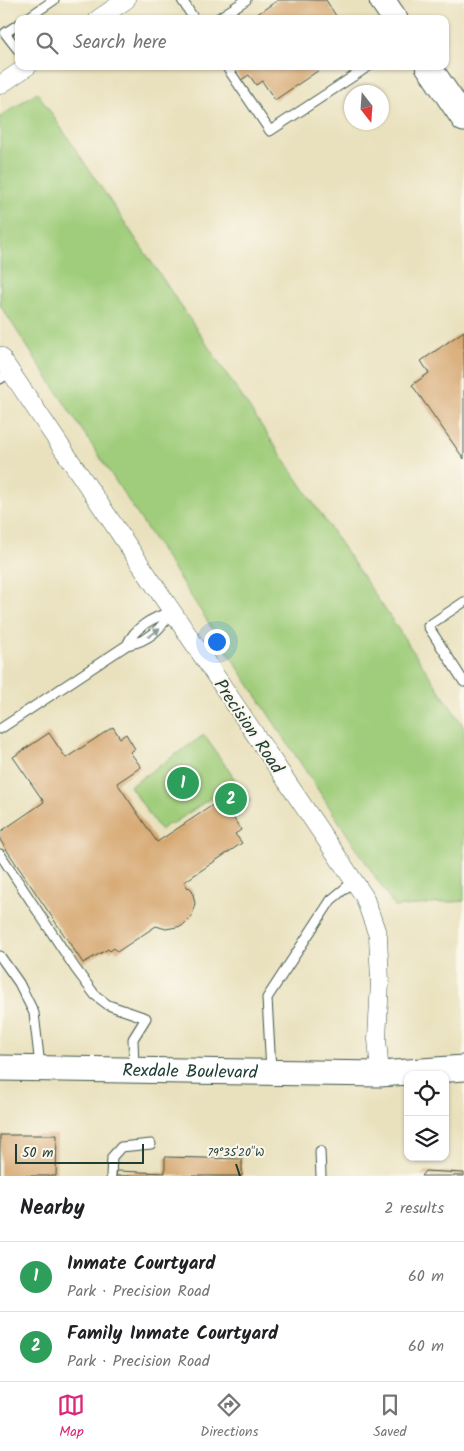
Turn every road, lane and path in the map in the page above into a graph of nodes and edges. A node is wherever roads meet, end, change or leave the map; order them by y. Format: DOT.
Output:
graph roads {
  1 [pos="54,0"];
  2 [pos="126,0"];
  3 [pos="182,0"];
  4 [pos="246,0"];
  5 [pos="382,0"];
  6 [pos="32,15"];
  7 [pos="104,15"];
  8 [pos="191,15"];
  9 [pos="223,15"];
  10 [pos="392,15"];
  11 [pos="15,25"];
  12 [pos="3,29"];
  13 [pos="15,46"];
  14 [pos="22,70"];
  15 [pos="229,70"];
  16 [pos="363,70"];
  17 [pos="431,70"];
  18 [pos="0,85"];
  19 [pos="464,119"];
  20 [pos="0,356"];
  21 [pos="5,375"];
  22 [pos="464,602"];
  23 [pos="172,611"];
  24 [pos="464,682"];
  25 [pos="0,729"];
  26 [pos="0,854"];
  27 [pos="354,881"];
  28 [pos="0,956"];
  29 [pos="0,1068"];
  30 [pos="464,1068"];
  31 [pos="40,1069"];
  32 [pos="134,1070"];
  33 [pos="272,1073"];
  34 [pos="380,1074"];
  35 [pos="404,1077"];
  36 [pos="449,1082"];
  37 [pos="464,1084"];
  38 [pos="151,1144"];
  39 [pos="320,1151"];
  40 [pos="111,1176"];
  41 [pos="321,1176"];
  1 -- 6 [label="lane"];
  2 -- 7 [label="street"];
  3 -- 8 [label="lane"];
  4 -- 9 [label="lane"];
  5 -- 10 [label="main road"];
  11 -- 12 [label="lane"];
  12 -- 13 [label="lane"];
  14 -- 18 [label="street"];
  15 -- 16 [label="lane"];
  17 -- 19 [label="main road"];
  20 -- 21 [label="street, Precision Road"];
  21 -- 23 [label="street, Precision Road"];
  22 -- 24 [label="lane"];
  23 -- 25 [label="lane"];
  23 -- 27 [label="street, Precision Road"];
  26 -- 32 [label="lane"];
  27 -- 33 [label="lane"];
  27 -- 34 [label="street, Precision Road"];
  28 -- 31 [label="lane"];
  29 -- 31 [label="main road, Rexdale Boulevard"];
  30 -- 34 [label="main road, Rexdale Boulevard"];
  31 -- 32 [label="main road, Rexdale Boulevard"];
  32 -- 33 [label="main road, Rexdale Boulevard"];
  33 -- 34 [label="main road, Rexdale Boulevard"];
  34 -- 35 [label="main road, Rexdale Boulevard"];
  36 -- 37 [label="main road"];
  38 -- 40 [label="lane"];
  39 -- 41 [label="lane"];
}
